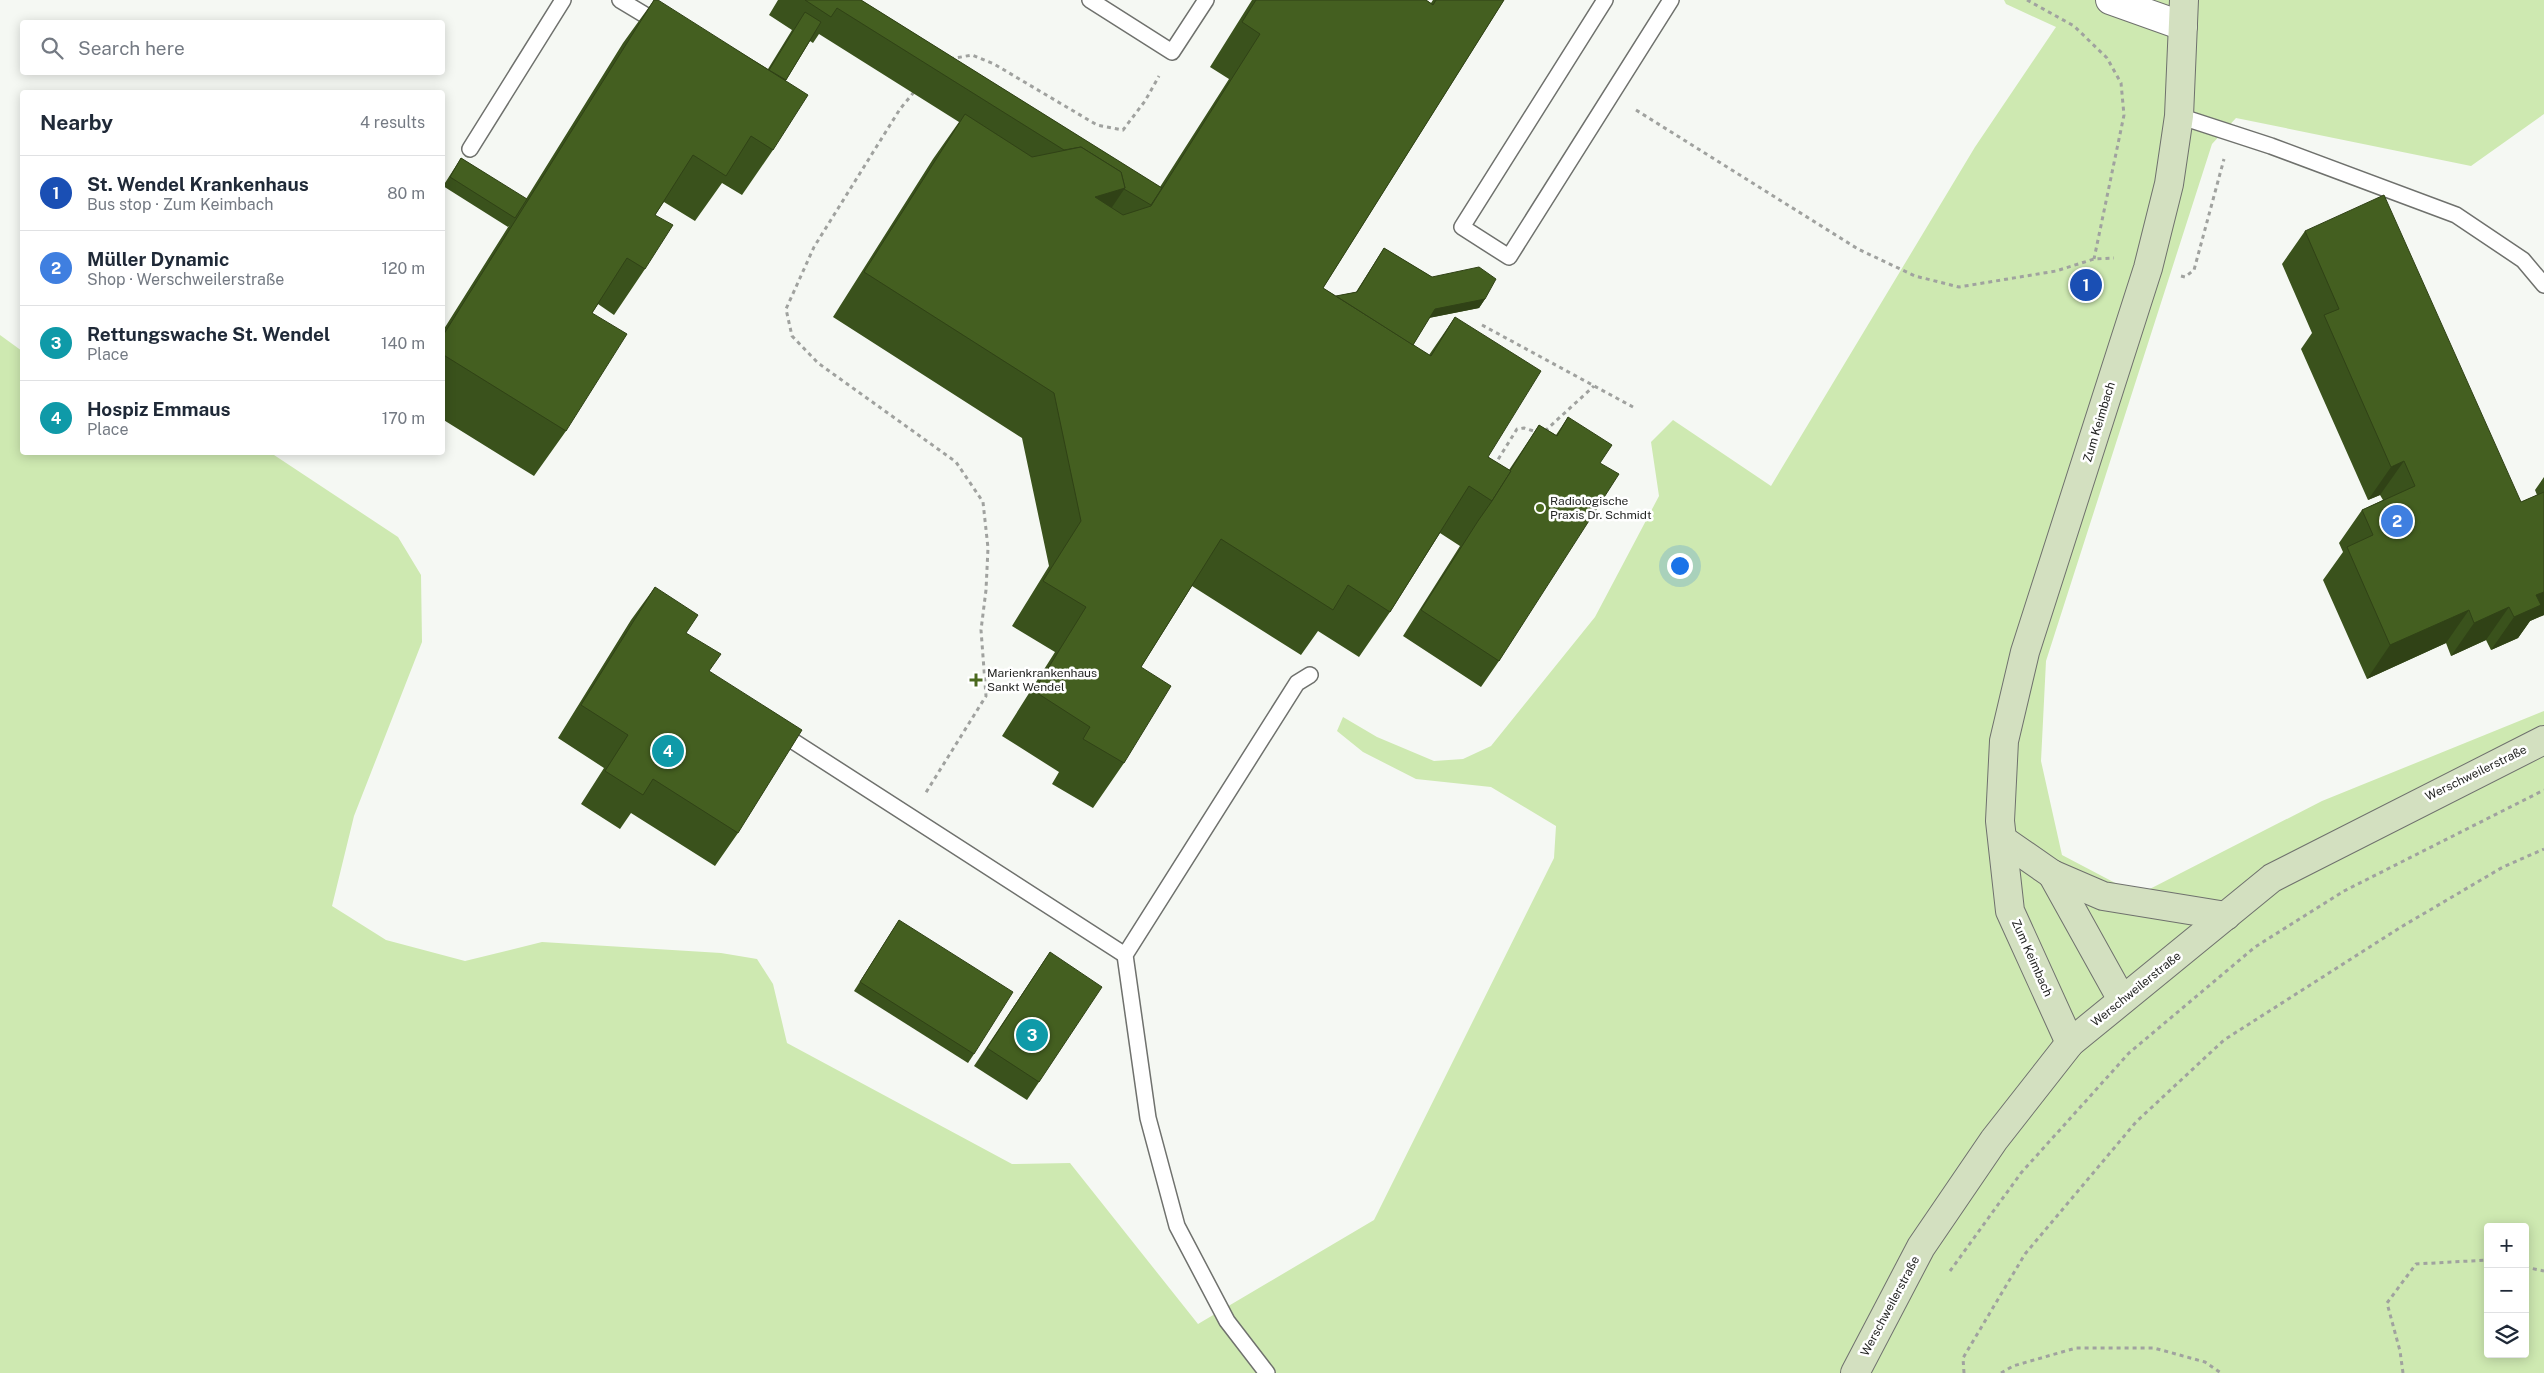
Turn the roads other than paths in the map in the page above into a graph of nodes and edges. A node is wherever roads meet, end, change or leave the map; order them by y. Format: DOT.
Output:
graph roads {
  1 [pos="562,0"];
  2 [pos="620,0"];
  3 [pos="1090,0"];
  4 [pos="1206,0"];
  5 [pos="1605,0"];
  6 [pos="1670,0"];
  7 [pos="2110,0"];
  8 [pos="2183,13"];
  9 [pos="670,31"];
  10 [pos="2179,116"];
  11 [pos="470,149"];
  12 [pos="2544,286"];
  13 [pos="1310,674"];
  14 [pos="767,725"];
  15 [pos="2544,740"];
  16 [pos="2003,840"];
  17 [pos="2052,874"];
  18 [pos="2226,916"];
  19 [pos="1125,955"];
  20 [pos="2122,1000"];
  21 [pos="2070,1043"];
  22 [pos="1266,1373"];
  23 [pos="1855,1373"];
  1 -- 11 [label="lane"];
  2 -- 9 [label="lane"];
  3 -- 4 [label="lane"];
  5 -- 6 [label="lane"];
  7 -- 8 [label="street"];
  8 -- 10 [label="street, Zum Keimbach"];
  10 -- 12 [label="lane"];
  10 -- 16 [label="street, Zum Keimbach"];
  13 -- 19 [label="lane"];
  14 -- 19 [label="lane"];
  15 -- 18 [label="street, Werschweilerstraße"];
  16 -- 17 [label="street"];
  16 -- 21 [label="street, Zum Keimbach"];
  17 -- 18 [label="street"];
  17 -- 20 [label="street"];
  18 -- 20 [label="street, Werschweilerstraße"];
  19 -- 22 [label="lane"];
  20 -- 21 [label="street, Werschweilerstraße"];
  21 -- 23 [label="street, Werschweilerstraße"];
}
